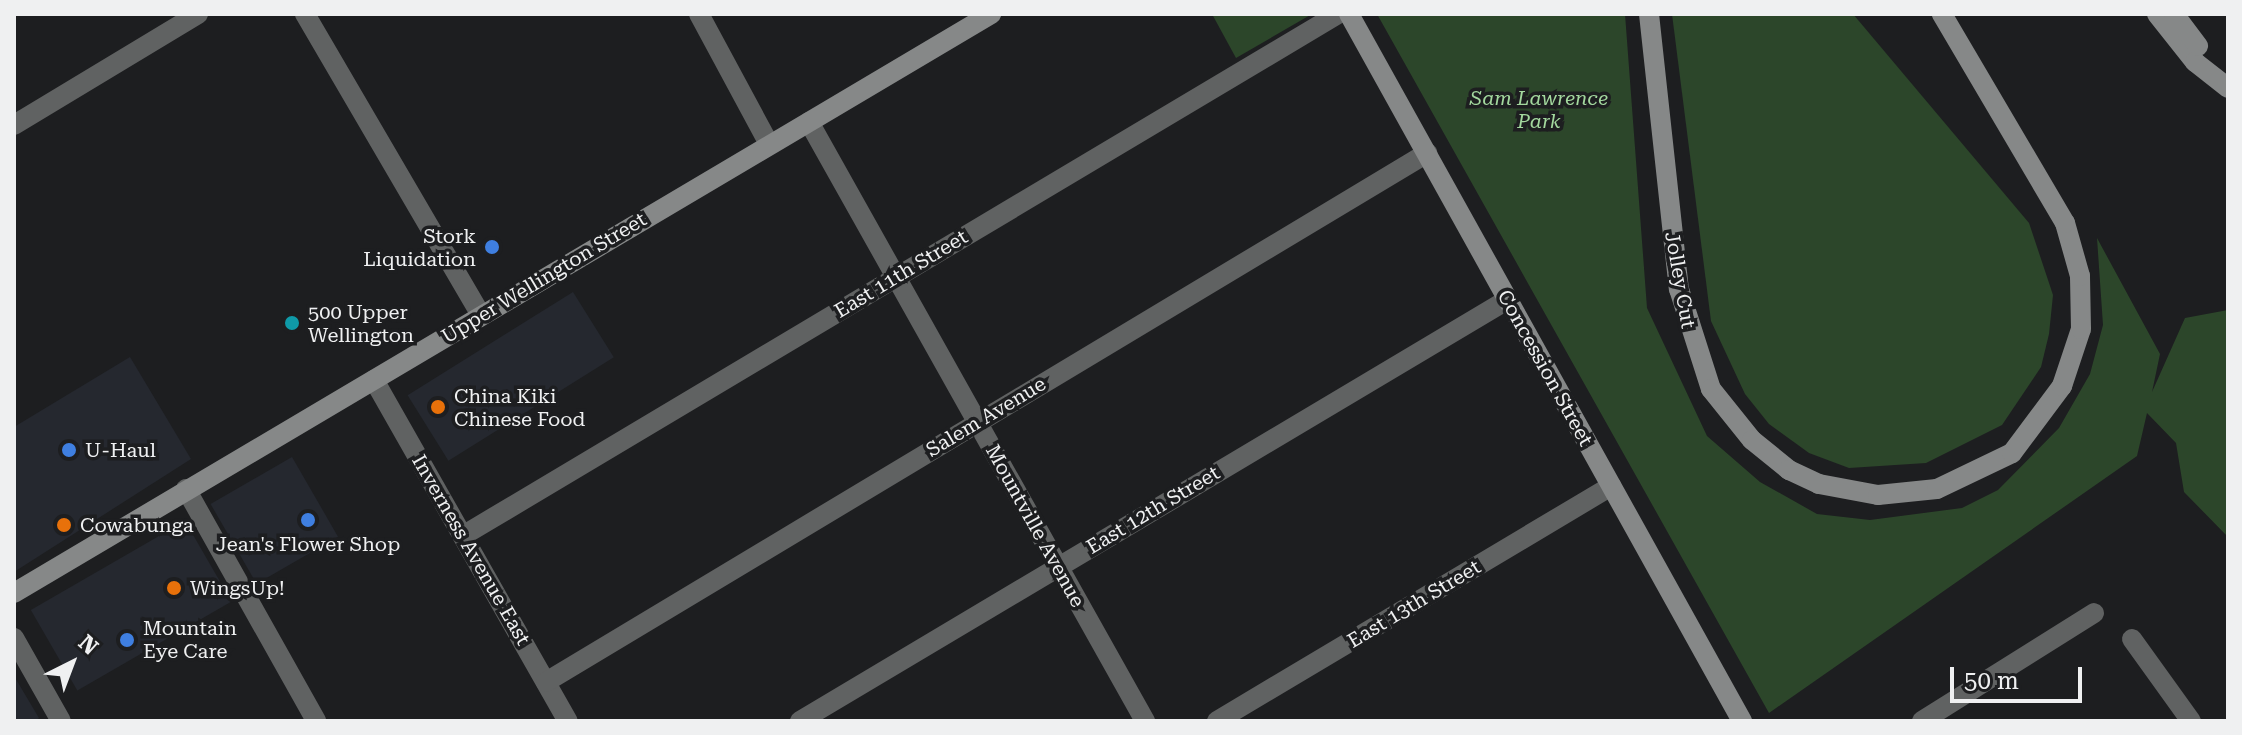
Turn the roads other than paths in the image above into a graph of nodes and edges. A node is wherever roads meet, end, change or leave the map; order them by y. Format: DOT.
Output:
graph roads {
  1 [pos="198,14"];
  2 [pos="305,14"];
  3 [pos="699,14"];
  4 [pos="991,14"];
  5 [pos="1338,14"];
  6 [pos="1349,14"];
  7 [pos="1649,14"];
  8 [pos="1942,14"];
  9 [pos="2157,14"];
  10 [pos="2174,14"];
  11 [pos="2228,88"];
  12 [pos="809,122"];
  13 [pos="14,125"];
  14 [pos="769,144"];
  15 [pos="1427,153"];
  16 [pos="896,276"];
  17 [pos="1507,300"];
  18 [pos="481,315"];
  19 [pos="374,380"];
  20 [pos="977,422"];
  21 [pos="1611,486"];
  22 [pos="186,489"];
  23 [pos="464,535"];
  24 [pos="1058,567"];
  25 [pos="14,593"];
  26 [pos="2094,613"];
  27 [pos="14,638"];
  28 [pos="2132,639"];
  29 [pos="546,682"];
  30 [pos="61,721"];
  31 [pos="316,721"];
  32 [pos="568,721"];
  33 [pos="800,721"];
  34 [pos="1145,721"];
  35 [pos="1217,721"];
  36 [pos="1742,721"];
  37 [pos="1922,721"];
  38 [pos="2191,721"];
  1 -- 13 [label="street"];
  2 -- 18 [label="street"];
  3 -- 14 [label="street"];
  4 -- 12 [label="main road, Upper Wellington Street"];
  5 -- 16 [label="street, East 11th Street"];
  6 -- 15 [label="main road, Concession Street"];
  7 -- 8 [label="main road, Jolley Cut"];
  9 -- 11 [label="main road"];
  10 -- 11 [label="main road"];
  12 -- 14 [label="main road, Upper Wellington Street"];
  12 -- 16 [label="street, Mountville Avenue"];
  14 -- 18 [label="main road, Upper Wellington Street"];
  15 -- 17 [label="main road, Concession Street"];
  15 -- 20 [label="street, Salem Avenue"];
  16 -- 20 [label="street, Mountville Avenue"];
  16 -- 23 [label="street, East 11th Street"];
  17 -- 21 [label="main road, Concession Street"];
  17 -- 24 [label="street, East 12th Street"];
  18 -- 19 [label="main road, Upper Wellington Street"];
  19 -- 22 [label="main road, Upper Wellington Street"];
  19 -- 23 [label="street, Inverness Avenue East"];
  20 -- 24 [label="street, Mountville Avenue"];
  20 -- 29 [label="street, Salem Avenue"];
  21 -- 35 [label="street, East 13th Street"];
  21 -- 36 [label="main road, Concession Street"];
  22 -- 25 [label="main road, Upper Wellington Street"];
  22 -- 31 [label="street"];
  23 -- 29 [label="street, Inverness Avenue East"];
  24 -- 33 [label="street, East 12th Street"];
  24 -- 34 [label="street, Mountville Avenue"];
  26 -- 37 [label="street"];
  27 -- 30 [label="street"];
  28 -- 38 [label="street"];
  29 -- 32 [label="street, Inverness Avenue East"];
}
